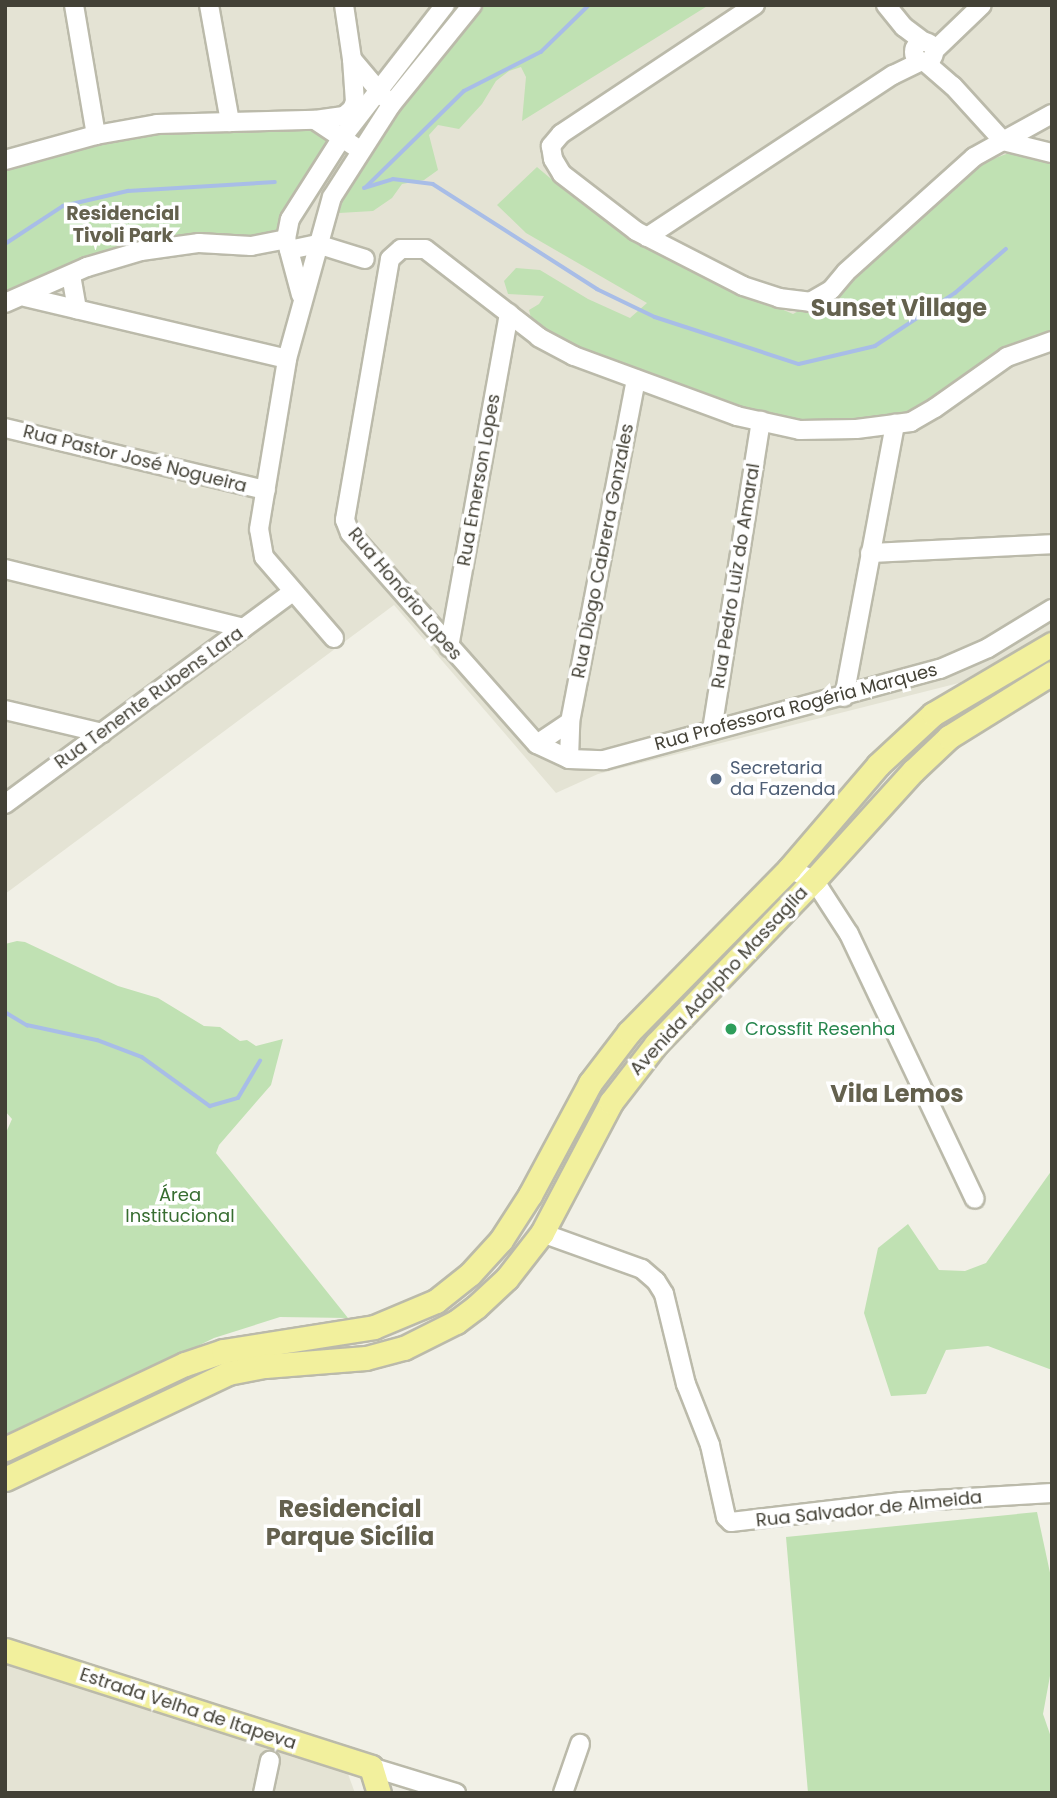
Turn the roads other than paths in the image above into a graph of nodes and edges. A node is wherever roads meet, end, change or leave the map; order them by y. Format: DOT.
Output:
graph roads {
  1 [pos="74,5"];
  2 [pos="209,5"];
  3 [pos="344,5"];
  4 [pos="445,5"];
  5 [pos="472,5"];
  6 [pos="755,5"];
  7 [pos="886,5"];
  8 [pos="982,5"];
  9 [pos="925,52"];
  10 [pos="352,59"];
  11 [pos="379,90"];
  12 [pos="391,105"];
  13 [pos="1052,115"];
  14 [pos="315,120"];
  15 [pos="230,122"];
  16 [pos="96,135"];
  17 [pos="341,139"];
  18 [pos="1003,141"];
  19 [pos="360,150"];
  20 [pos="1052,153"];
  21 [pos="5,160"];
  22 [pos="647,237"];
  23 [pos="317,244"];
  24 [pos="290,250"];
  25 [pos="365,259"];
  26 [pos="71,275"];
  27 [pos="25,297"];
  28 [pos="302,302"];
  29 [pos="5,303"];
  30 [pos="77,309"];
  31 [pos="509,313"];
  32 [pos="1048,346"];
  33 [pos="287,359"];
  34 [pos="636,379"];
  35 [pos="761,422"];
  36 [pos="895,424"];
  37 [pos="5,428"];
  38 [pos="265,491"];
  39 [pos="1052,544"];
  40 [pos="870,553"];
  41 [pos="5,569"];
  42 [pos="293,592"];
  43 [pos="1052,609"];
  44 [pos="244,628"];
  45 [pos="334,638"];
  46 [pos="1052,644"];
  47 [pos="449,647"];
  48 [pos="1052,673"];
  49 [pos="844,697"];
  50 [pos="5,710"];
  51 [pos="570,722"];
  52 [pos="712,730"];
  53 [pos="102,733"];
  54 [pos="537,744"];
  55 [pos="569,759"];
  56 [pos="5,804"];
  57 [pos="789,869"];
  58 [pos="814,880"];
  59 [pos="530,1195"];
  60 [pos="975,1199"];
  61 [pos="557,1208"];
  62 [pos="542,1233"];
  63 [pos="302,1337"];
  64 [pos="304,1363"];
  65 [pos="5,1449"];
  66 [pos="5,1479"];
  67 [pos="1052,1493"];
  68 [pos="5,1650"];
  69 [pos="580,1744"];
  70 [pos="270,1761"];
  71 [pos="370,1767"];
  72 [pos="263,1793"];
  73 [pos="379,1793"];
  74 [pos="456,1793"];
  75 [pos="563,1793"];
  1 -- 16 [label="street"];
  2 -- 15 [label="street"];
  3 -- 10 [label="street"];
  4 -- 11 [label="street"];
  5 -- 12 [label="street"];
  6 -- 22 [label="street"];
  7 -- 9 [label="street"];
  8 -- 9 [label="street"];
  9 -- 18 [label="street"];
  9 -- 22 [label="street"];
  10 -- 11 [label="street"];
  10 -- 14 [label="street"];
  11 -- 12 [label="street"];
  11 -- 17 [label="street"];
  12 -- 19 [label="street"];
  13 -- 18 [label="street"];
  14 -- 15 [label="street"];
  14 -- 17 [label="street"];
  15 -- 16 [label="street"];
  16 -- 21 [label="street"];
  17 -- 19 [label="street"];
  17 -- 24 [label="street"];
  18 -- 20 [label="street"];
  18 -- 22 [label="street"];
  19 -- 23 [label="street"];
  23 -- 24 [label="street"];
  23 -- 25 [label="street"];
  23 -- 28 [label="street"];
  24 -- 26 [label="street"];
  24 -- 28 [label="street"];
  26 -- 27 [label="street"];
  26 -- 30 [label="street"];
  27 -- 29 [label="street"];
  27 -- 30 [label="street"];
  28 -- 33 [label="street"];
  30 -- 33 [label="street"];
  31 -- 34 [label="street"];
  31 -- 47 [label="street, Rua Emerson Lopes"];
  31 -- 47 [label="street, Rua Honório Lopes"];
  32 -- 36 [label="street"];
  33 -- 38 [label="street"];
  34 -- 35 [label="street"];
  34 -- 51 [label="street, Rua Diogo Cabrera Gonzales"];
  35 -- 36 [label="street"];
  35 -- 52 [label="street, Rua Pedro Luiz do Amaral"];
  36 -- 40 [label="street"];
  37 -- 38 [label="street, Rua Pastor José Nogueira"];
  38 -- 42 [label="street"];
  39 -- 40 [label="street"];
  40 -- 49 [label="street"];
  41 -- 44 [label="street"];
  42 -- 44 [label="street, Rua Tenente Rubens Lara"];
  42 -- 45 [label="street"];
  43 -- 49 [label="street, Rua Professora Rogéria Marques"];
  44 -- 53 [label="street, Rua Tenente Rubens Lara"];
  46 -- 57 [label="main road, Avenida Adolpho Massaglia"];
  47 -- 54 [label="street, Rua Honório Lopes"];
  48 -- 58 [label="main road, Avenida Adolpho Massaglia"];
  49 -- 52 [label="street, Rua Professora Rogéria Marques"];
  50 -- 53 [label="street"];
  51 -- 54 [label="street"];
  51 -- 55 [label="street, Rua Diogo Cabrera Gonzales"];
  52 -- 55 [label="street, Rua Professora Rogéria Marques"];
  53 -- 56 [label="street, Rua Tenente Rubens Lara"];
  54 -- 55 [label="street, Rua Honório Lopes"];
  57 -- 58 [label="street"];
  57 -- 59 [label="main road, Avenida Adolpho Massaglia"];
  58 -- 60 [label="street"];
  58 -- 61 [label="main road, Avenida Adolpho Massaglia"];
  59 -- 61 [label="main road"];
  59 -- 63 [label="main road, Avenida Adolpho Massaglia"];
  61 -- 62 [label="main road, Avenida Adolpho Massaglia"];
  62 -- 64 [label="main road, Avenida Adolpho Massaglia"];
  62 -- 67 [label="street, Rua Salvador de Almeida"];
  63 -- 64 [label="street"];
  63 -- 65 [label="main road, Avenida Adolpho Massaglia"];
  64 -- 66 [label="main road, Avenida Adolpho Massaglia"];
  68 -- 71 [label="main road, Estrada Velha de Itapeva"];
  69 -- 75 [label="street"];
  70 -- 72 [label="street"];
  71 -- 73 [label="main road"];
  71 -- 74 [label="street"];
}
